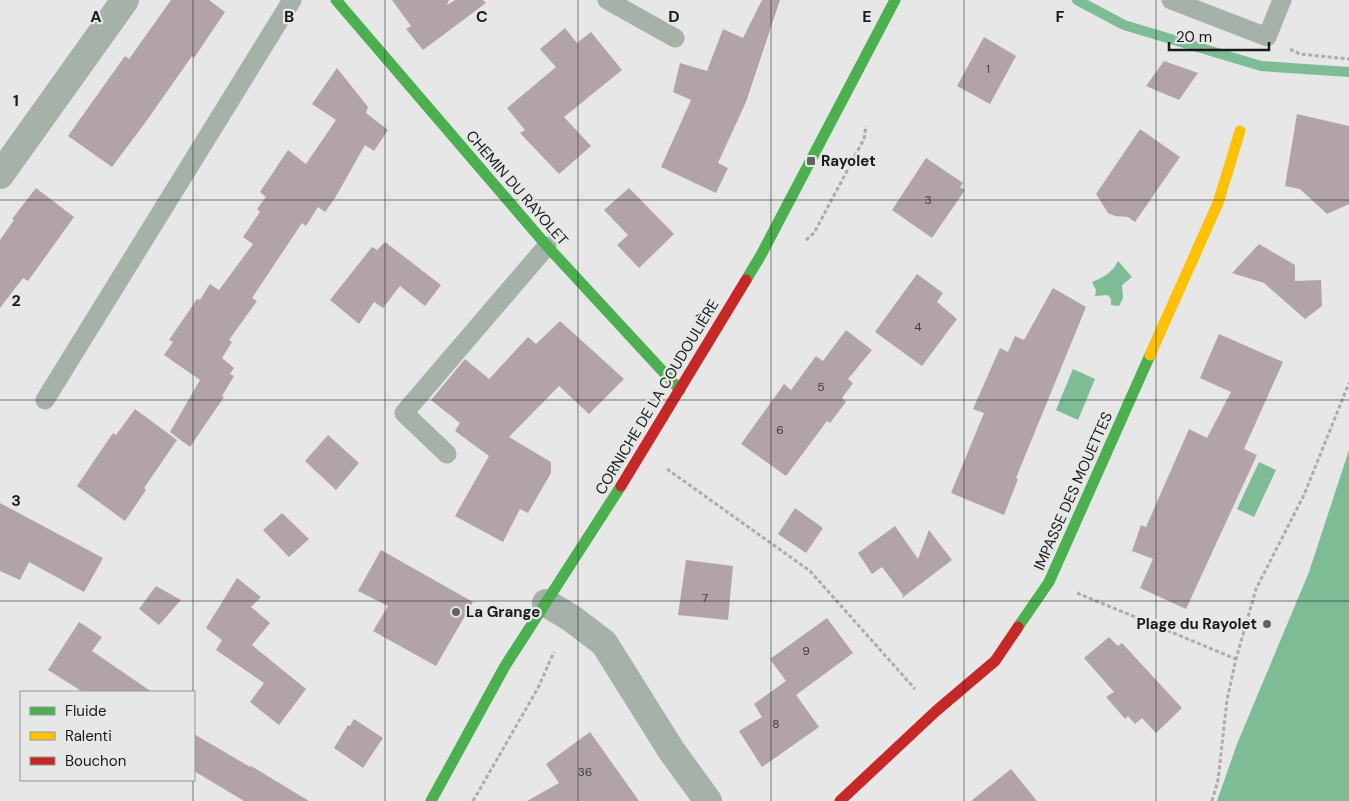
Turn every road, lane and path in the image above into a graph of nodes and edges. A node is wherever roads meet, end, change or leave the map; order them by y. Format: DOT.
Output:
graph roads {
  1 [pos="125,0"];
  2 [pos="292,0"];
  3 [pos="336,0"];
  4 [pos="607,0"];
  5 [pos="894,0"];
  6 [pos="1171,0"];
  7 [pos="1282,0"];
  8 [pos="675,38"];
  9 [pos="1267,38"];
  10 [pos="1349,59"];
  11 [pos="1240,131"];
  12 [pos="0,175"];
  13 [pos="547,246"];
  14 [pos="1349,383"];
  15 [pos="680,390"];
  16 [pos="45,400"];
  17 [pos="447,454"];
  18 [pos="665,468"];
  19 [pos="1050,582"];
  20 [pos="546,603"];
  21 [pos="556,647"];
  22 [pos="1236,659"];
  23 [pos="936,712"];
  24 [pos="431,801"];
  25 [pos="473,801"];
  26 [pos="708,801"];
  27 [pos="840,801"];
  28 [pos="1212,801"];
  1 -- 12 [label="street"];
  2 -- 16 [label="lane"];
  3 -- 13 [label="street, CHEMIN DU RAYOLET"];
  4 -- 8 [label="lane"];
  5 -- 15 [label="street, CORNICHE DE LA COUDOULIÈRE"];
  6 -- 9 [label="lane"];
  7 -- 9 [label="lane"];
  9 -- 10 [label="path"];
  11 -- 19 [label="street, IMPASSE DES MOUETTES"];
  13 -- 15 [label="street, CHEMIN DU RAYOLET"];
  13 -- 17 [label="lane"];
  14 -- 22 [label="path"];
  15 -- 20 [label="street, CORNICHE DE LA COUDOULIÈRE"];
  18 -- 23 [label="path"];
  19 -- 22 [label="path"];
  19 -- 23 [label="street, IMPASSE DES MOUETTES"];
  20 -- 24 [label="street, CORNICHE DE LA COUDOULIÈRE"];
  20 -- 26 [label="street"];
  21 -- 25 [label="path"];
  22 -- 28 [label="path"];
  23 -- 27 [label="street, IMPASSE DES MOUETTES"];
}
